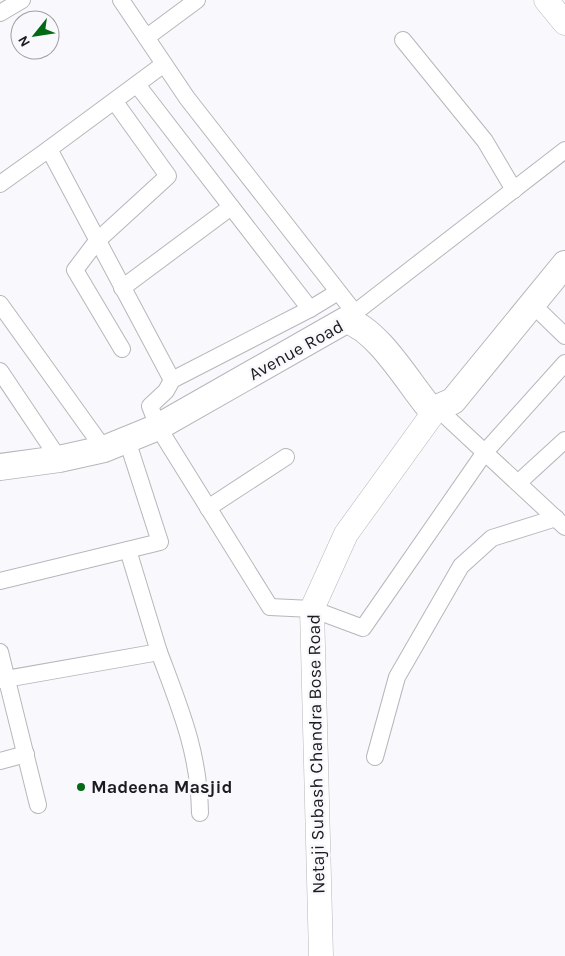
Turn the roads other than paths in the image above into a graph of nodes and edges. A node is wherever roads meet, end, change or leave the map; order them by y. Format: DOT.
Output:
graph roads {
  1 [pos="22,0"];
  2 [pos="121,0"];
  3 [pos="197,0"];
  4 [pos="546,0"];
  5 [pos="0,13"];
  6 [pos="565,23"];
  7 [pos="146,37"];
  8 [pos="403,40"];
  9 [pos="164,64"];
  10 [pos="138,86"];
  11 [pos="115,102"];
  12 [pos="49,149"];
  13 [pos="565,150"];
  14 [pos="0,184"];
  15 [pos="514,190"];
  16 [pos="231,207"];
  17 [pos="97,241"];
  18 [pos="565,264"];
  19 [pos="122,288"];
  20 [pos="338,292"];
  21 [pos="0,304"];
  22 [pos="532,304"];
  23 [pos="310,309"];
  24 [pos="350,316"];
  25 [pos="565,336"];
  26 [pos="122,349"];
  27 [pos="565,363"];
  28 [pos="0,371"];
  29 [pos="172,380"];
  30 [pos="437,408"];
  31 [pos="158,427"];
  32 [pos="565,440"];
  33 [pos="115,445"];
  34 [pos="485,452"];
  35 [pos="286,458"];
  36 [pos="60,459"];
  37 [pos="0,467"];
  38 [pos="518,483"];
  39 [pos="208,508"];
  40 [pos="560,522"];
  41 [pos="128,550"];
  42 [pos="0,581"];
  43 [pos="312,609"];
  44 [pos="0,652"];
  45 [pos="159,652"];
  46 [pos="3,679"];
  47 [pos="26,754"];
  48 [pos="375,757"];
  49 [pos="0,761"];
  50 [pos="38,805"];
  51 [pos="200,813"];
  52 [pos="321,956"];
  1 -- 5 [label="street"];
  2 -- 7 [label="street"];
  3 -- 7 [label="street"];
  4 -- 6 [label="main road"];
  7 -- 9 [label="street"];
  8 -- 15 [label="street"];
  9 -- 10 [label="street"];
  9 -- 20 [label="street"];
  10 -- 11 [label="street"];
  10 -- 16 [label="street"];
  11 -- 12 [label="street"];
  11 -- 17 [label="street"];
  12 -- 14 [label="street"];
  12 -- 17 [label="street"];
  13 -- 15 [label="street"];
  15 -- 24 [label="street"];
  16 -- 19 [label="street"];
  16 -- 23 [label="street"];
  17 -- 19 [label="street"];
  17 -- 26 [label="street"];
  18 -- 22 [label="main road"];
  19 -- 29 [label="street"];
  20 -- 23 [label="street"];
  20 -- 24 [label="street"];
  21 -- 33 [label="street"];
  22 -- 25 [label="street"];
  22 -- 30 [label="main road"];
  23 -- 29 [label="street"];
  24 -- 30 [label="main road, Avenue Road"];
  24 -- 31 [label="main road, Avenue Road"];
  27 -- 34 [label="street"];
  28 -- 36 [label="street"];
  29 -- 31 [label="street"];
  30 -- 34 [label="street"];
  30 -- 43 [label="main road, Netaji Subash Chandra Bose Road"];
  31 -- 33 [label="main road, Avenue Road"];
  31 -- 39 [label="street"];
  32 -- 38 [label="street"];
  33 -- 36 [label="main road, Avenue Road"];
  33 -- 41 [label="street"];
  34 -- 38 [label="street"];
  34 -- 43 [label="street"];
  35 -- 39 [label="street"];
  36 -- 37 [label="main road, Avenue Road"];
  38 -- 40 [label="street"];
  39 -- 43 [label="street"];
  40 -- 48 [label="street"];
  41 -- 42 [label="street"];
  41 -- 45 [label="street"];
  43 -- 52 [label="main road, Netaji Subash Chandra Bose Road"];
  44 -- 46 [label="street"];
  45 -- 46 [label="street"];
  45 -- 51 [label="street"];
  46 -- 47 [label="street"];
  47 -- 49 [label="street"];
  47 -- 50 [label="street"];
}
